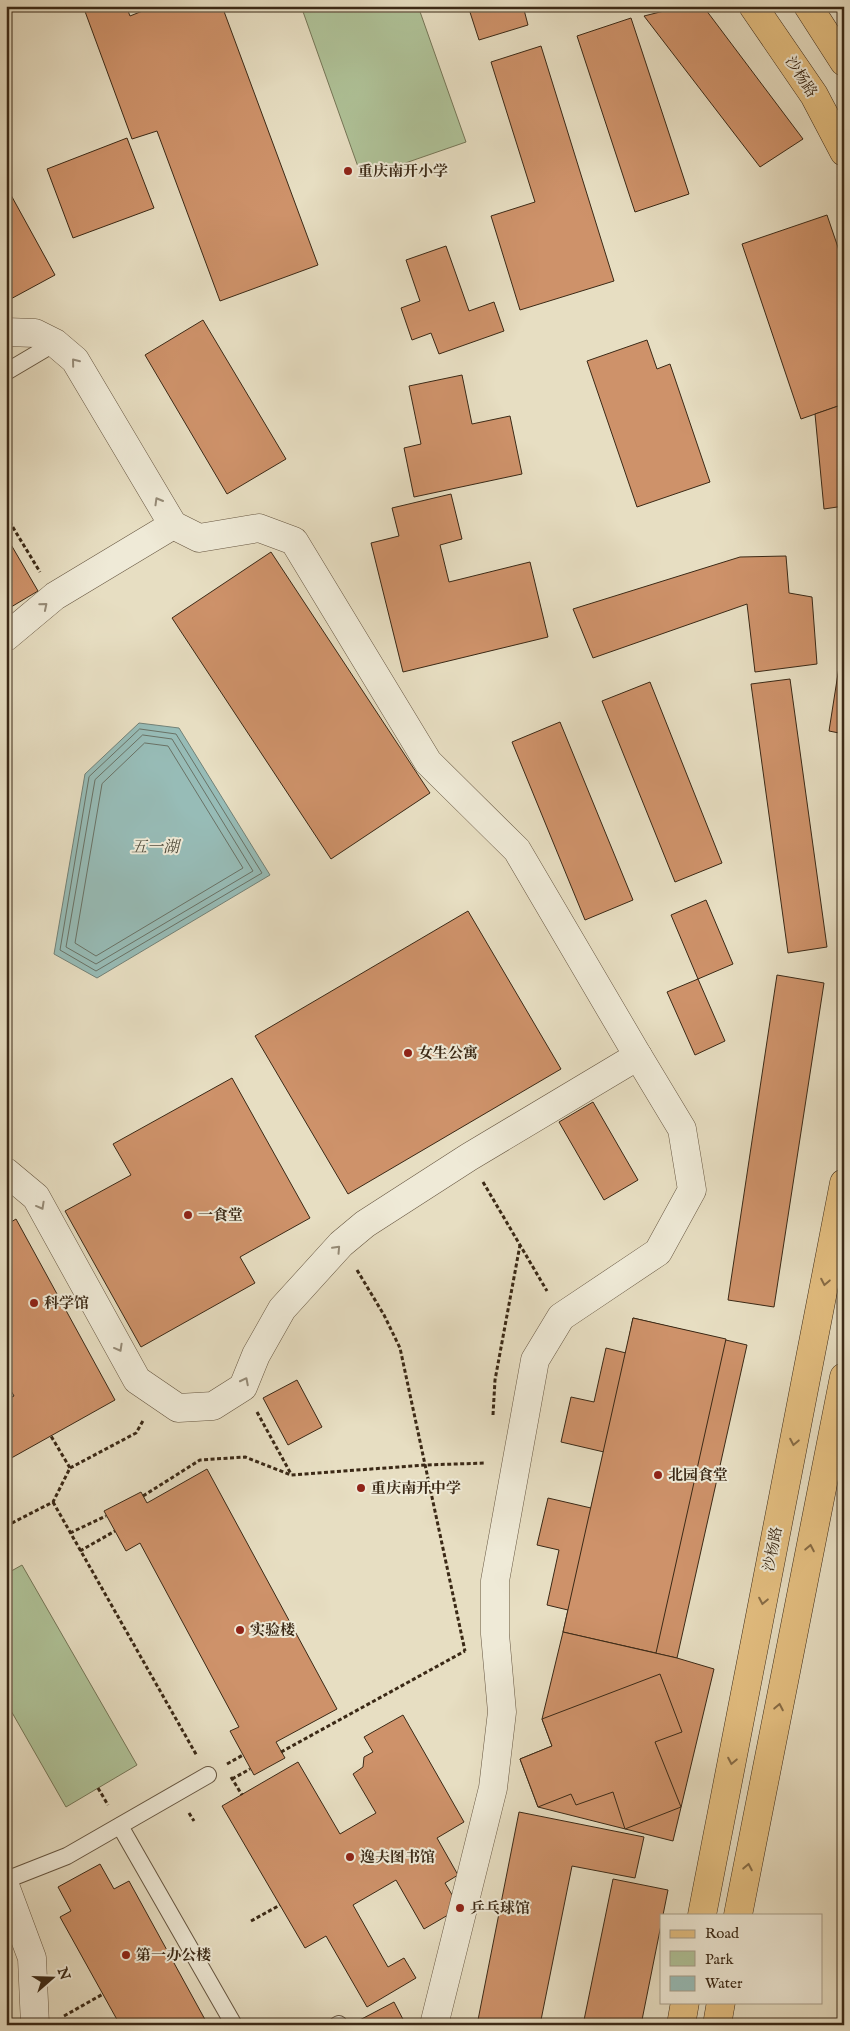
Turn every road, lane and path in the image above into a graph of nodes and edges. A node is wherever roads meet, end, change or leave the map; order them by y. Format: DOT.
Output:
graph roads {
  1 [pos="753,6"];
  2 [pos="808,6"];
  3 [pos="844,62"];
  4 [pos="844,152"];
  5 [pos="6,332"];
  6 [pos="55,343"];
  7 [pos="6,372"];
  8 [pos="6,516"];
  9 [pos="173,525"];
  10 [pos="55,596"];
  11 [pos="6,637"];
  12 [pos="638,1056"];
  13 [pos="469,1157"];
  14 [pos="6,1172"];
  15 [pos="844,1183"];
  16 [pos="342,1244"];
  17 [pos="520,1245"];
  18 [pos="561,1317"];
  19 [pos="844,1377"];
  20 [pos="243,1387"];
  21 [pos="493,1417"];
  22 [pos="136,1433"];
  23 [pos="51,1436"];
  24 [pos="517,1462"];
  25 [pos="425,1465"];
  26 [pos="70,1468"];
  27 [pos="291,1475"];
  28 [pos="143,1496"];
  29 [pos="53,1502"];
  30 [pos="106,1516"];
  31 [pos="6,1526"];
  32 [pos="115,1531"];
  33 [pos="70,1533"];
  34 [pos="80,1551"];
  35 [pos="495,1634"];
  36 [pos="465,1651"];
  37 [pos="467,1660"];
  38 [pos="282,1752"];
  39 [pos="243,1755"];
  40 [pos="250,1769"];
  41 [pos="208,1775"];
  42 [pos="232,1779"];
  43 [pos="242,1795"];
  44 [pos="120,1826"];
  45 [pos="6,1880"];
  46 [pos="6,1888"];
  47 [pos="280,1905"];
  48 [pos="702,1914"];
  49 [pos="738,1914"];
  50 [pos="251,1922"];
  51 [pos="103,1994"];
  52 [pos="685,2004"];
  53 [pos="721,2004"];
  54 [pos="46,2023"];
  55 [pos="234,2025"];
  56 [pos="434,2025"];
  57 [pos="681,2025"];
  58 [pos="716,2025"];
  1 -- 4 [label="main road, 沙杨路"];
  2 -- 3 [label="main road"];
  5 -- 6 [label="street"];
  6 -- 7 [label="lane"];
  9 -- 6 [label="street, one-way"];
  8 -- 10 [label="path"];
  9 -- 10 [label="street"];
  9 -- 12 [label="street"];
  11 -- 10 [label="street, one-way"];
  12 -- 13 [label="street"];
  12 -- 18 [label="street"];
  13 -- 16 [label="street"];
  13 -- 17 [label="path"];
  14 -- 20 [label="street, one-way"];
  15 -- 48 [label="main road, 沙杨路, one-way"];
  20 -- 16 [label="street, one-way"];
  16 -- 25 [label="path"];
  17 -- 18 [label="path"];
  17 -- 21 [label="path"];
  18 -- 24 [label="street"];
  49 -- 19 [label="main road, one-way"];
  20 -- 27 [label="path"];
  22 -- 26 [label="path"];
  23 -- 26 [label="path"];
  24 -- 25 [label="path"];
  24 -- 35 [label="street"];
  25 -- 27 [label="path"];
  25 -- 36 [label="path"];
  26 -- 29 [label="path"];
  27 -- 28 [label="path"];
  29 -- 31 [label="path"];
  29 -- 33 [label="path"];
  30 -- 33 [label="path"];
  32 -- 34 [label="path"];
  33 -- 34 [label="path"];
  34 -- 41 [label="path"];
  35 -- 36 [label="path"];
  35 -- 56 [label="street"];
  36 -- 37 [label="path"];
  36 -- 38 [label="path"];
  39 -- 42 [label="path"];
  40 -- 42 [label="path"];
  41 -- 44 [label="lane"];
  42 -- 43 [label="path"];
  44 -- 45 [label="lane"];
  44 -- 55 [label="lane"];
  46 -- 54 [label="street"];
  47 -- 50 [label="path"];
  51 -- 54 [label="path"];
  52 -- 57 [label="main road"];
  53 -- 58 [label="main road"];
}
